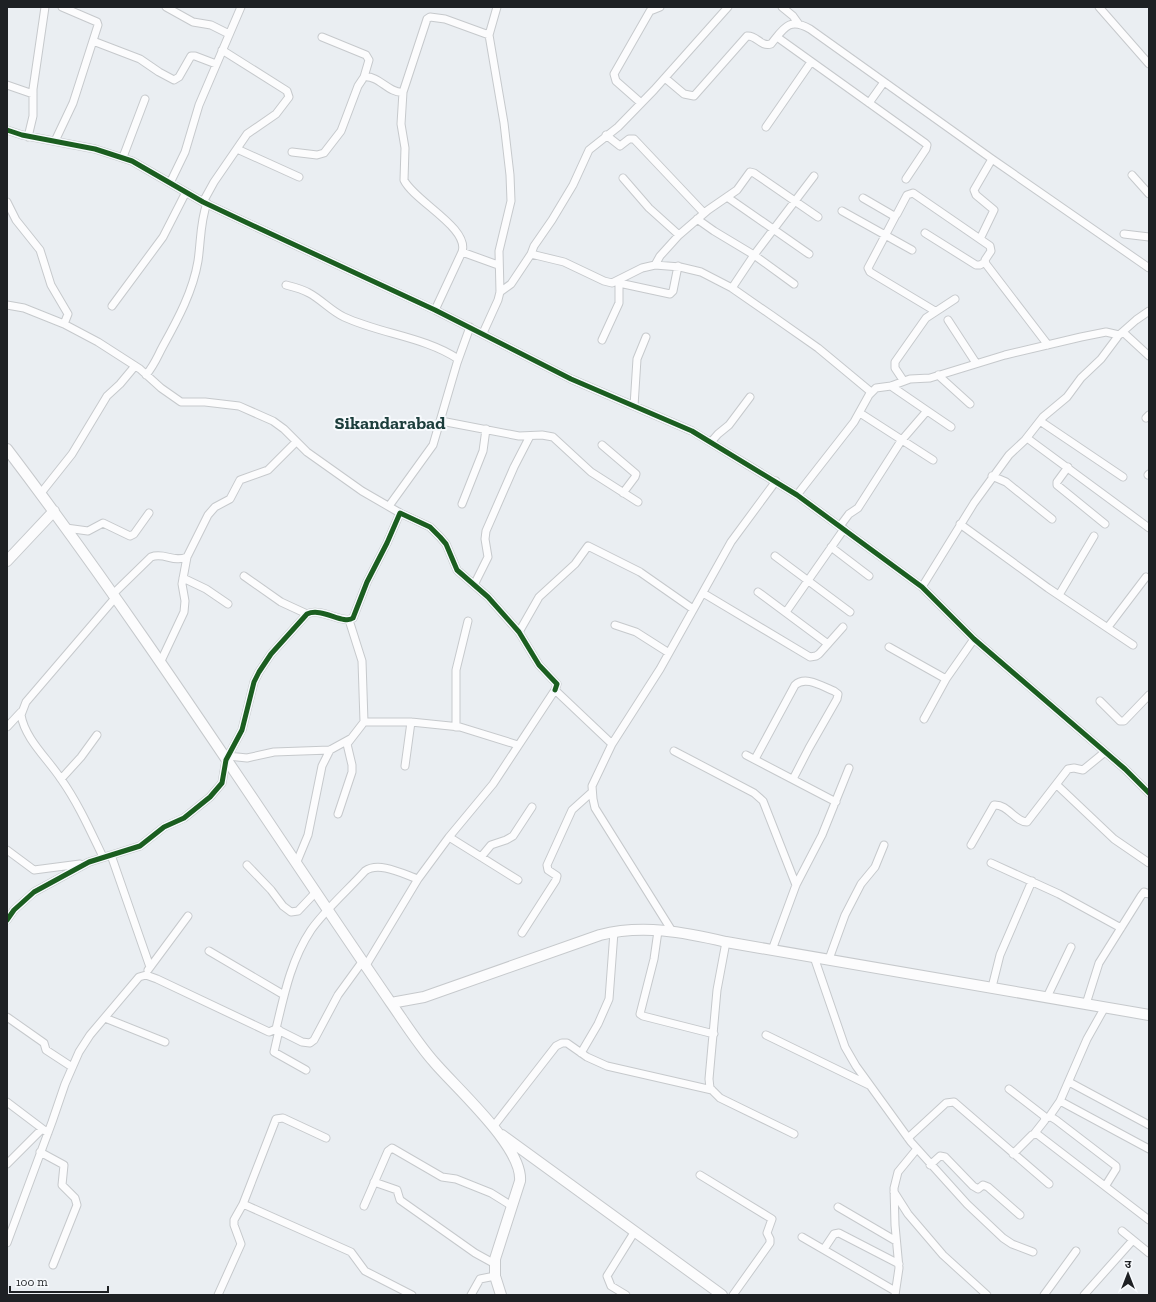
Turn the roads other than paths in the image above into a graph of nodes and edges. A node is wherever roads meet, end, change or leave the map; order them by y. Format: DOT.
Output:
graph roads {
  1 [pos="45,7"];
  2 [pos="62,7"];
  3 [pos="166,7"];
  4 [pos="240,7"];
  5 [pos="497,7"];
  6 [pos="660,7"];
  7 [pos="728,7"];
  8 [pos="782,7"];
  9 [pos="1099,7"];
  10 [pos="798,23"];
  11 [pos="229,34"];
  12 [pos="489,35"];
  13 [pos="322,37"];
  14 [pos="777,37"];
  15 [pos="93,41"];
  16 [pos="222,50"];
  17 [pos="811,62"];
  18 [pos="216,64"];
  19 [pos="1149,64"];
  20 [pos="364,77"];
  21 [pos="665,78"];
  22 [pos="884,82"];
  23 [pos="7,85"];
  24 [pos="403,92"];
  25 [pos="33,94"];
  26 [pos="145,99"];
  27 [pos="641,103"];
  28 [pos="869,103"];
  29 [pos="766,127"];
  30 [pos="7,130"];
  31 [pos="606,135"];
  32 [pos="28,136"];
  33 [pos="55,141"];
  34 [pos="237,149"];
  35 [pos="292,152"];
  36 [pos="123,157"];
  37 [pos="992,159"];
  38 [pos="1132,175"];
  39 [pos="299,176"];
  40 [pos="814,176"];
  41 [pos="623,178"];
  42 [pos="906,179"];
  43 [pos="170,183"];
  44 [pos="186,192"];
  45 [pos="1149,194"];
  46 [pos="728,196"];
  47 [pos="863,198"];
  48 [pos="795,201"];
  49 [pos="7,202"];
  50 [pos="205,203"];
  51 [pos="842,211"];
  52 [pos="704,213"];
  53 [pos="896,215"];
  54 [pos="818,217"];
  55 [pos="698,219"];
  56 [pos="774,228"];
  57 [pos="925,233"];
  58 [pos="885,234"];
  59 [pos="1124,234"];
  60 [pos="679,235"];
  61 [pos="1149,237"];
  62 [pos="980,239"];
  63 [pos="912,250"];
  64 [pos="462,252"];
  65 [pos="531,254"];
  66 [pos="754,254"];
  67 [pos="809,254"];
  68 [pos="985,262"];
  69 [pos="498,265"];
  70 [pos="655,265"];
  71 [pos="678,266"];
  72 [pos="1149,268"];
  73 [pos="619,282"];
  74 [pos="794,284"];
  75 [pos="286,285"];
  76 [pos="732,288"];
  77 [pos="500,292"];
  78 [pos="955,298"];
  79 [pos="7,305"];
  80 [pos="112,306"];
  81 [pos="435,310"];
  82 [pos="935,311"];
  83 [pos="1149,311"];
  84 [pos="948,320"];
  85 [pos="64,324"];
  86 [pos="470,327"];
  87 [pos="483,333"];
  88 [pos="1121,334"];
  89 [pos="646,337"];
  90 [pos="602,340"];
  91 [pos="1048,345"];
  92 [pos="1149,356"];
  93 [pos="458,359"];
  94 [pos="976,363"];
  95 [pos="135,366"];
  96 [pos="146,375"];
  97 [pos="938,375"];
  98 [pos="903,380"];
  99 [pos="891,386"];
  100 [pos="871,392"];
  101 [pos="750,397"];
  102 [pos="970,404"];
  103 [pos="634,406"];
  104 [pos="926,410"];
  105 [pos="860,413"];
  106 [pos="441,420"];
  107 [pos="1040,421"];
  108 [pos="951,427"];
  109 [pos="486,429"];
  110 [pos="530,436"];
  111 [pos="1027,438"];
  112 [pos="901,441"];
  113 [pos="296,442"];
  114 [pos="711,442"];
  115 [pos="602,445"];
  116 [pos="7,449"];
  117 [pos="933,460"];
  118 [pos="1068,468"];
  119 [pos="992,476"];
  120 [pos="1123,477"];
  121 [pos="776,481"];
  122 [pos="41,493"];
  123 [pos="623,493"];
  124 [pos="798,495"];
  125 [pos="638,502"];
  126 [pos="462,504"];
  127 [pos="389,506"];
  128 [pos="54,511"];
  129 [pos="149,513"];
  130 [pos="400,513"];
  131 [pos="1052,519"];
  132 [pos="960,524"];
  133 [pos="1105,524"];
  134 [pos="66,528"];
  135 [pos="842,528"];
  136 [pos="1149,528"];
  137 [pos="1094,536"];
  138 [pos="831,547"];
  139 [pos="775,556"];
  140 [pos="187,557"];
  141 [pos="7,561"];
  142 [pos="244,576"];
  143 [pos="869,576"];
  144 [pos="1146,577"];
  145 [pos="183,578"];
  146 [pos="808,581"];
  147 [pos="474,585"];
  148 [pos="922,586"];
  149 [pos="758,592"];
  150 [pos="703,593"];
  151 [pos="1059,595"];
  152 [pos="114,596"];
  153 [pos="228,604"];
  154 [pos="694,609"];
  155 [pos="786,612"];
  156 [pos="850,612"];
  157 [pos="307,614"];
  158 [pos="349,620"];
  159 [pos="468,621"];
  160 [pos="615,625"];
  161 [pos="843,627"];
  162 [pos="1108,628"];
  163 [pos="519,632"];
  164 [pos="974,639"];
  165 [pos="828,644"];
  166 [pos="1133,645"];
  167 [pos="889,647"];
  168 [pos="669,653"];
  169 [pos="160,663"];
  170 [pos="946,679"];
  171 [pos="555,690"];
  172 [pos="1149,695"];
  173 [pos="1100,702"];
  174 [pos="21,712"];
  175 [pos="924,719"];
  176 [pos="364,722"];
  177 [pos="411,722"];
  178 [pos="7,727"];
  179 [pos="456,727"];
  180 [pos="97,735"];
  181 [pos="350,739"];
  182 [pos="612,744"];
  183 [pos="518,745"];
  184 [pos="330,750"];
  185 [pos="674,751"];
  186 [pos="1105,752"];
  187 [pos="746,755"];
  188 [pos="227,758"];
  189 [pos="755,759"];
  190 [pos="405,766"];
  191 [pos="849,768"];
  192 [pos="61,779"];
  193 [pos="793,779"];
  194 [pos="1057,785"];
  195 [pos="592,792"];
  196 [pos="1149,793"];
  197 [pos="836,802"];
  198 [pos="532,807"];
  199 [pos="338,814"];
  200 [pos="449,836"];
  201 [pos="884,845"];
  202 [pos="971,845"];
  203 [pos="7,850"];
  204 [pos="111,855"];
  205 [pos="103,857"];
  206 [pos="481,857"];
  207 [pos="89,862"];
  208 [pos="1149,863"];
  209 [pos="296,864"];
  210 [pos="991,864"];
  211 [pos="247,865"];
  212 [pos="418,879"];
  213 [pos="518,880"];
  214 [pos="1032,882"];
  215 [pos="796,885"];
  216 [pos="315,893"];
  217 [pos="1149,894"];
  218 [pos="328,912"];
  219 [pos="188,916"];
  220 [pos="7,918"];
  221 [pos="1121,928"];
  222 [pos="658,931"];
  223 [pos="614,932"];
  224 [pos="672,932"];
  225 [pos="522,933"];
  226 [pos="726,942"];
  227 [pos="1071,947"];
  228 [pos="772,950"];
  229 [pos="209,951"];
  230 [pos="814,957"];
  231 [pos="829,959"];
  232 [pos="364,965"];
  233 [pos="150,967"];
  234 [pos="146,976"];
  235 [pos="992,987"];
  236 [pos="284,995"];
  237 [pos="1047,997"];
  238 [pos="391,1003"];
  239 [pos="1086,1004"];
  240 [pos="1105,1007"];
  241 [pos="1149,1015"];
  242 [pos="7,1017"];
  243 [pos="105,1018"];
  244 [pos="278,1030"];
  245 [pos="714,1034"];
  246 [pos="766,1035"];
  247 [pos="165,1042"];
  248 [pos="580,1053"];
  249 [pos="72,1067"];
  250 [pos="306,1070"];
  251 [pos="1069,1082"];
  252 [pos="871,1086"];
  253 [pos="1009,1089"];
  254 [pos="712,1090"];
  255 [pos="1060,1101"];
  256 [pos="7,1102"];
  257 [pos="1047,1117"];
  258 [pos="1149,1125"];
  259 [pos="495,1129"];
  260 [pos="45,1131"];
  261 [pos="794,1134"];
  262 [pos="1034,1134"];
  263 [pos="326,1138"];
  264 [pos="908,1138"];
  265 [pos="1149,1148"];
  266 [pos="916,1150"];
  267 [pos="40,1152"];
  268 [pos="1013,1154"];
  269 [pos="7,1164"];
  270 [pos="930,1165"];
  271 [pos="700,1175"];
  272 [pos="374,1182"];
  273 [pos="1049,1184"];
  274 [pos="1106,1186"];
  275 [pos="894,1192"];
  276 [pos="513,1203"];
  277 [pos="243,1204"];
  278 [pos="364,1206"];
  279 [pos="838,1207"];
  280 [pos="1020,1215"];
  281 [pos="1149,1220"];
  282 [pos="635,1231"];
  283 [pos="1122,1231"];
  284 [pos="802,1237"];
  285 [pos="1133,1240"];
  286 [pos="896,1241"];
  287 [pos="7,1243"];
  288 [pos="824,1249"];
  289 [pos="1076,1251"];
  290 [pos="1033,1252"];
  291 [pos="1149,1253"];
  292 [pos="495,1264"];
  293 [pos="899,1264"];
  294 [pos="53,1265"];
  295 [pos="495,1276"];
  296 [pos="895,1293"];
  297 [pos="1049,1293"];
  298 [pos="218,1295"];
  299 [pos="412,1295"];
  300 [pos="471,1295"];
  301 [pos="501,1295"];
  302 [pos="625,1295"];
  303 [pos="722,1295"];
  304 [pos="733,1295"];
  305 [pos="987,1295"];
  306 [pos="1084,1295"];
  1 -- 25 [label="street"];
  2 -- 15 [label="street"];
  3 -- 11 [label="street"];
  4 -- 11 [label="street"];
  5 -- 12 [label="street"];
  6 -- 27 [label="street"];
  7 -- 21 [label="street"];
  8 -- 10 [label="street"];
  9 -- 19 [label="street"];
  10 -- 14 [label="street"];
  10 -- 22 [label="street"];
  11 -- 16 [label="street"];
  12 -- 24 [label="street"];
  12 -- 69 [label="street"];
  13 -- 20 [label="street"];
  14 -- 17 [label="street"];
  14 -- 21 [label="street"];
  15 -- 18 [label="street"];
  15 -- 33 [label="street"];
  16 -- 18 [label="street"];
  16 -- 34 [label="street"];
  17 -- 28 [label="street"];
  17 -- 29 [label="street"];
  18 -- 43 [label="street"];
  20 -- 24 [label="street"];
  20 -- 35 [label="street"];
  21 -- 27 [label="street"];
  22 -- 28 [label="street"];
  22 -- 37 [label="street"];
  23 -- 25 [label="street"];
  24 -- 64 [label="street"];
  25 -- 32 [label="street"];
  26 -- 36 [label="street"];
  27 -- 31 [label="street"];
  28 -- 42 [label="street"];
  30 -- 32 [label="street"];
  31 -- 52 [label="street"];
  31 -- 65 [label="street"];
  32 -- 33 [label="street"];
  33 -- 36 [label="street"];
  34 -- 39 [label="street"];
  34 -- 50 [label="street"];
  36 -- 43 [label="street"];
  37 -- 62 [label="street"];
  37 -- 72 [label="street"];
  38 -- 45 [label="street"];
  40 -- 48 [label="street"];
  41 -- 60 [label="street"];
  43 -- 44 [label="street"];
  44 -- 50 [label="street"];
  44 -- 80 [label="street"];
  46 -- 48 [label="street"];
  46 -- 52 [label="street"];
  46 -- 56 [label="street"];
  47 -- 53 [label="street"];
  48 -- 54 [label="street"];
  48 -- 56 [label="street"];
  49 -- 85 [label="street"];
  50 -- 81 [label="street"];
  50 -- 96 [label="street"];
  51 -- 58 [label="street"];
  52 -- 55 [label="street"];
  53 -- 58 [label="street"];
  53 -- 62 [label="street"];
  55 -- 60 [label="street"];
  55 -- 66 [label="street"];
  56 -- 66 [label="street"];
  56 -- 67 [label="street"];
  57 -- 68 [label="street"];
  58 -- 63 [label="street"];
  58 -- 82 [label="street"];
  59 -- 61 [label="street"];
  60 -- 70 [label="street"];
  62 -- 68 [label="street"];
  64 -- 69 [label="street"];
  64 -- 81 [label="street"];
  65 -- 73 [label="street"];
  65 -- 77 [label="street"];
  66 -- 74 [label="street"];
  66 -- 76 [label="street"];
  68 -- 91 [label="street"];
  69 -- 77 [label="street"];
  70 -- 71 [label="street"];
  70 -- 73 [label="street"];
  71 -- 73 [label="street"];
  71 -- 76 [label="street"];
  73 -- 90 [label="street"];
  75 -- 93 [label="street"];
  76 -- 100 [label="street"];
  77 -- 87 [label="street"];
  78 -- 82 [label="street"];
  79 -- 85 [label="street"];
  81 -- 86 [label="street"];
  82 -- 98 [label="street"];
  83 -- 88 [label="street"];
  84 -- 94 [label="street"];
  85 -- 95 [label="street"];
  86 -- 87 [label="street"];
  86 -- 93 [label="street"];
  87 -- 103 [label="street"];
  88 -- 91 [label="street"];
  88 -- 92 [label="street"];
  88 -- 107 [label="street"];
  89 -- 103 [label="street"];
  91 -- 94 [label="street"];
  93 -- 106 [label="street"];
  94 -- 97 [label="street"];
  95 -- 96 [label="street"];
  95 -- 122 [label="street"];
  96 -- 113 [label="street"];
  97 -- 98 [label="street"];
  97 -- 102 [label="street"];
  98 -- 99 [label="street"];
  99 -- 100 [label="street"];
  99 -- 104 [label="street"];
  100 -- 105 [label="street"];
  101 -- 114 [label="street"];
  103 -- 114 [label="street"];
  104 -- 108 [label="street"];
  104 -- 112 [label="street"];
  105 -- 112 [label="street"];
  105 -- 124 [label="street"];
  106 -- 109 [label="street"];
  106 -- 127 [label="street"];
  107 -- 111 [label="street"];
  107 -- 120 [label="street"];
  109 -- 110 [label="street"];
  109 -- 126 [label="street"];
  110 -- 123 [label="street"];
  110 -- 147 [label="street"];
  111 -- 118 [label="street"];
  111 -- 119 [label="street"];
  112 -- 117 [label="street"];
  112 -- 135 [label="street"];
  113 -- 127 [label="street"];
  113 -- 140 [label="street"];
  114 -- 121 [label="street"];
  115 -- 123 [label="street"];
  116 -- 122 [label="main road"];
  118 -- 133 [label="street"];
  118 -- 136 [label="street"];
  119 -- 131 [label="street"];
  119 -- 132 [label="street"];
  121 -- 124 [label="street"];
  121 -- 150 [label="street"];
  122 -- 128 [label="main road"];
  123 -- 125 [label="street"];
  124 -- 135 [label="street"];
  127 -- 130 [label="street"];
  128 -- 134 [label="main road"];
  128 -- 141 [label="main road"];
  129 -- 134 [label="street"];
  130 -- 147 [label="street"];
  130 -- 158 [label="street"];
  132 -- 148 [label="street"];
  132 -- 151 [label="street"];
  134 -- 152 [label="main road"];
  135 -- 138 [label="street"];
  135 -- 148 [label="street"];
  137 -- 151 [label="street"];
  138 -- 143 [label="street"];
  138 -- 146 [label="street"];
  139 -- 146 [label="street"];
  140 -- 145 [label="street"];
  140 -- 152 [label="street"];
  142 -- 157 [label="street"];
  144 -- 162 [label="street"];
  145 -- 153 [label="street"];
  145 -- 169 [label="street"];
  146 -- 155 [label="street"];
  146 -- 156 [label="street"];
  147 -- 163 [label="street"];
  148 -- 164 [label="street"];
  149 -- 155 [label="street"];
  150 -- 154 [label="street"];
  150 -- 165 [label="street"];
  151 -- 162 [label="street"];
  152 -- 169 [label="main road"];
  152 -- 174 [label="street"];
  154 -- 163 [label="street"];
  154 -- 168 [label="street"];
  155 -- 165 [label="street"];
  157 -- 158 [label="street"];
  157 -- 188 [label="street"];
  158 -- 176 [label="street"];
  159 -- 179 [label="street"];
  160 -- 168 [label="street"];
  161 -- 165 [label="street"];
  162 -- 166 [label="street"];
  163 -- 171 [label="street"];
  164 -- 170 [label="street"];
  164 -- 186 [label="street"];
  167 -- 170 [label="street"];
  168 -- 182 [label="street"];
  169 -- 188 [label="main road"];
  170 -- 175 [label="street"];
  171 -- 182 [label="street"];
  171 -- 183 [label="street"];
  172 -- 173 [label="street"];
  174 -- 178 [label="street"];
  174 -- 192 [label="street"];
  176 -- 177 [label="street"];
  176 -- 181 [label="street"];
  177 -- 179 [label="street"];
  177 -- 190 [label="street"];
  179 -- 183 [label="street"];
  180 -- 192 [label="street"];
  181 -- 184 [label="street"];
  181 -- 199 [label="street"];
  182 -- 195 [label="street"];
  183 -- 200 [label="street"];
  184 -- 188 [label="street"];
  184 -- 209 [label="street"];
  185 -- 215 [label="street"];
  186 -- 194 [label="street"];
  186 -- 196 [label="street"];
  187 -- 189 [label="street"];
  188 -- 204 [label="street"];
  188 -- 209 [label="main road"];
  189 -- 193 [label="street"];
  189 -- 193 [label="street"];
  191 -- 197 [label="street"];
  192 -- 205 [label="street"];
  193 -- 197 [label="street"];
  194 -- 202 [label="street"];
  194 -- 208 [label="street"];
  195 -- 224 [label="street"];
  195 -- 225 [label="street"];
  197 -- 215 [label="street"];
  198 -- 206 [label="street"];
  200 -- 206 [label="street"];
  200 -- 212 [label="street"];
  201 -- 231 [label="street"];
  203 -- 207 [label="street"];
  204 -- 205 [label="street"];
  204 -- 233 [label="street"];
  205 -- 207 [label="street"];
  206 -- 213 [label="street"];
  207 -- 220 [label="street"];
  209 -- 216 [label="main road"];
  210 -- 214 [label="street"];
  211 -- 216 [label="street"];
  212 -- 218 [label="street"];
  212 -- 232 [label="street"];
  214 -- 221 [label="street"];
  214 -- 235 [label="street"];
  215 -- 228 [label="street"];
  216 -- 218 [label="main road"];
  217 -- 221 [label="street"];
  218 -- 232 [label="main road"];
  218 -- 236 [label="street"];
  219 -- 233 [label="street"];
  221 -- 239 [label="street"];
  222 -- 223 [label="main road"];
  222 -- 224 [label="main road"];
  222 -- 245 [label="street"];
  223 -- 238 [label="main road"];
  223 -- 248 [label="street"];
  224 -- 226 [label="main road"];
  226 -- 228 [label="main road"];
  226 -- 245 [label="street"];
  227 -- 237 [label="street"];
  228 -- 230 [label="main road"];
  229 -- 236 [label="street"];
  230 -- 231 [label="main road"];
  230 -- 252 [label="street"];
  231 -- 235 [label="main road"];
  232 -- 238 [label="main road"];
  232 -- 244 [label="street"];
  233 -- 234 [label="street"];
  234 -- 243 [label="street"];
  234 -- 244 [label="street"];
  235 -- 237 [label="main road"];
  236 -- 244 [label="street"];
  237 -- 239 [label="main road"];
  238 -- 259 [label="main road"];
  239 -- 240 [label="main road"];
  240 -- 241 [label="main road"];
  240 -- 251 [label="street"];
  242 -- 249 [label="street"];
  243 -- 247 [label="street"];
  243 -- 249 [label="street"];
  244 -- 250 [label="street"];
  245 -- 254 [label="street"];
  246 -- 252 [label="street"];
  248 -- 254 [label="street"];
  248 -- 259 [label="street"];
  249 -- 260 [label="street"];
  251 -- 255 [label="street"];
  251 -- 258 [label="street"];
  252 -- 264 [label="street"];
  253 -- 257 [label="street"];
  254 -- 261 [label="street"];
  255 -- 257 [label="street"];
  255 -- 265 [label="street"];
  256 -- 260 [label="street"];
  257 -- 262 [label="street"];
  257 -- 274 [label="street"];
  259 -- 276 [label="main road"];
  259 -- 282 [label="main road"];
  260 -- 267 [label="street"];
  260 -- 269 [label="street"];
  262 -- 268 [label="street"];
  262 -- 274 [label="street"];
  263 -- 277 [label="street"];
  264 -- 266 [label="street"];
  264 -- 268 [label="street"];
  266 -- 270 [label="street"];
  266 -- 275 [label="street"];
  267 -- 287 [label="street"];
  267 -- 294 [label="street"];
  268 -- 273 [label="street"];
  270 -- 280 [label="street"];
  270 -- 290 [label="street"];
  271 -- 304 [label="street"];
  272 -- 276 [label="street"];
  272 -- 278 [label="street"];
  272 -- 292 [label="street"];
  274 -- 281 [label="street"];
  275 -- 286 [label="street"];
  275 -- 305 [label="street"];
  276 -- 292 [label="main road"];
  277 -- 298 [label="street"];
  277 -- 299 [label="street"];
  279 -- 286 [label="street"];
  282 -- 302 [label="street"];
  282 -- 303 [label="main road"];
  283 -- 285 [label="street"];
  284 -- 288 [label="street"];
  285 -- 291 [label="street"];
  285 -- 306 [label="street"];
  286 -- 293 [label="street"];
  288 -- 293 [label="street"];
  288 -- 296 [label="street"];
  289 -- 297 [label="street"];
  292 -- 295 [label="main road"];
  293 -- 296 [label="street"];
  295 -- 300 [label="street"];
  295 -- 301 [label="main road"];
}
